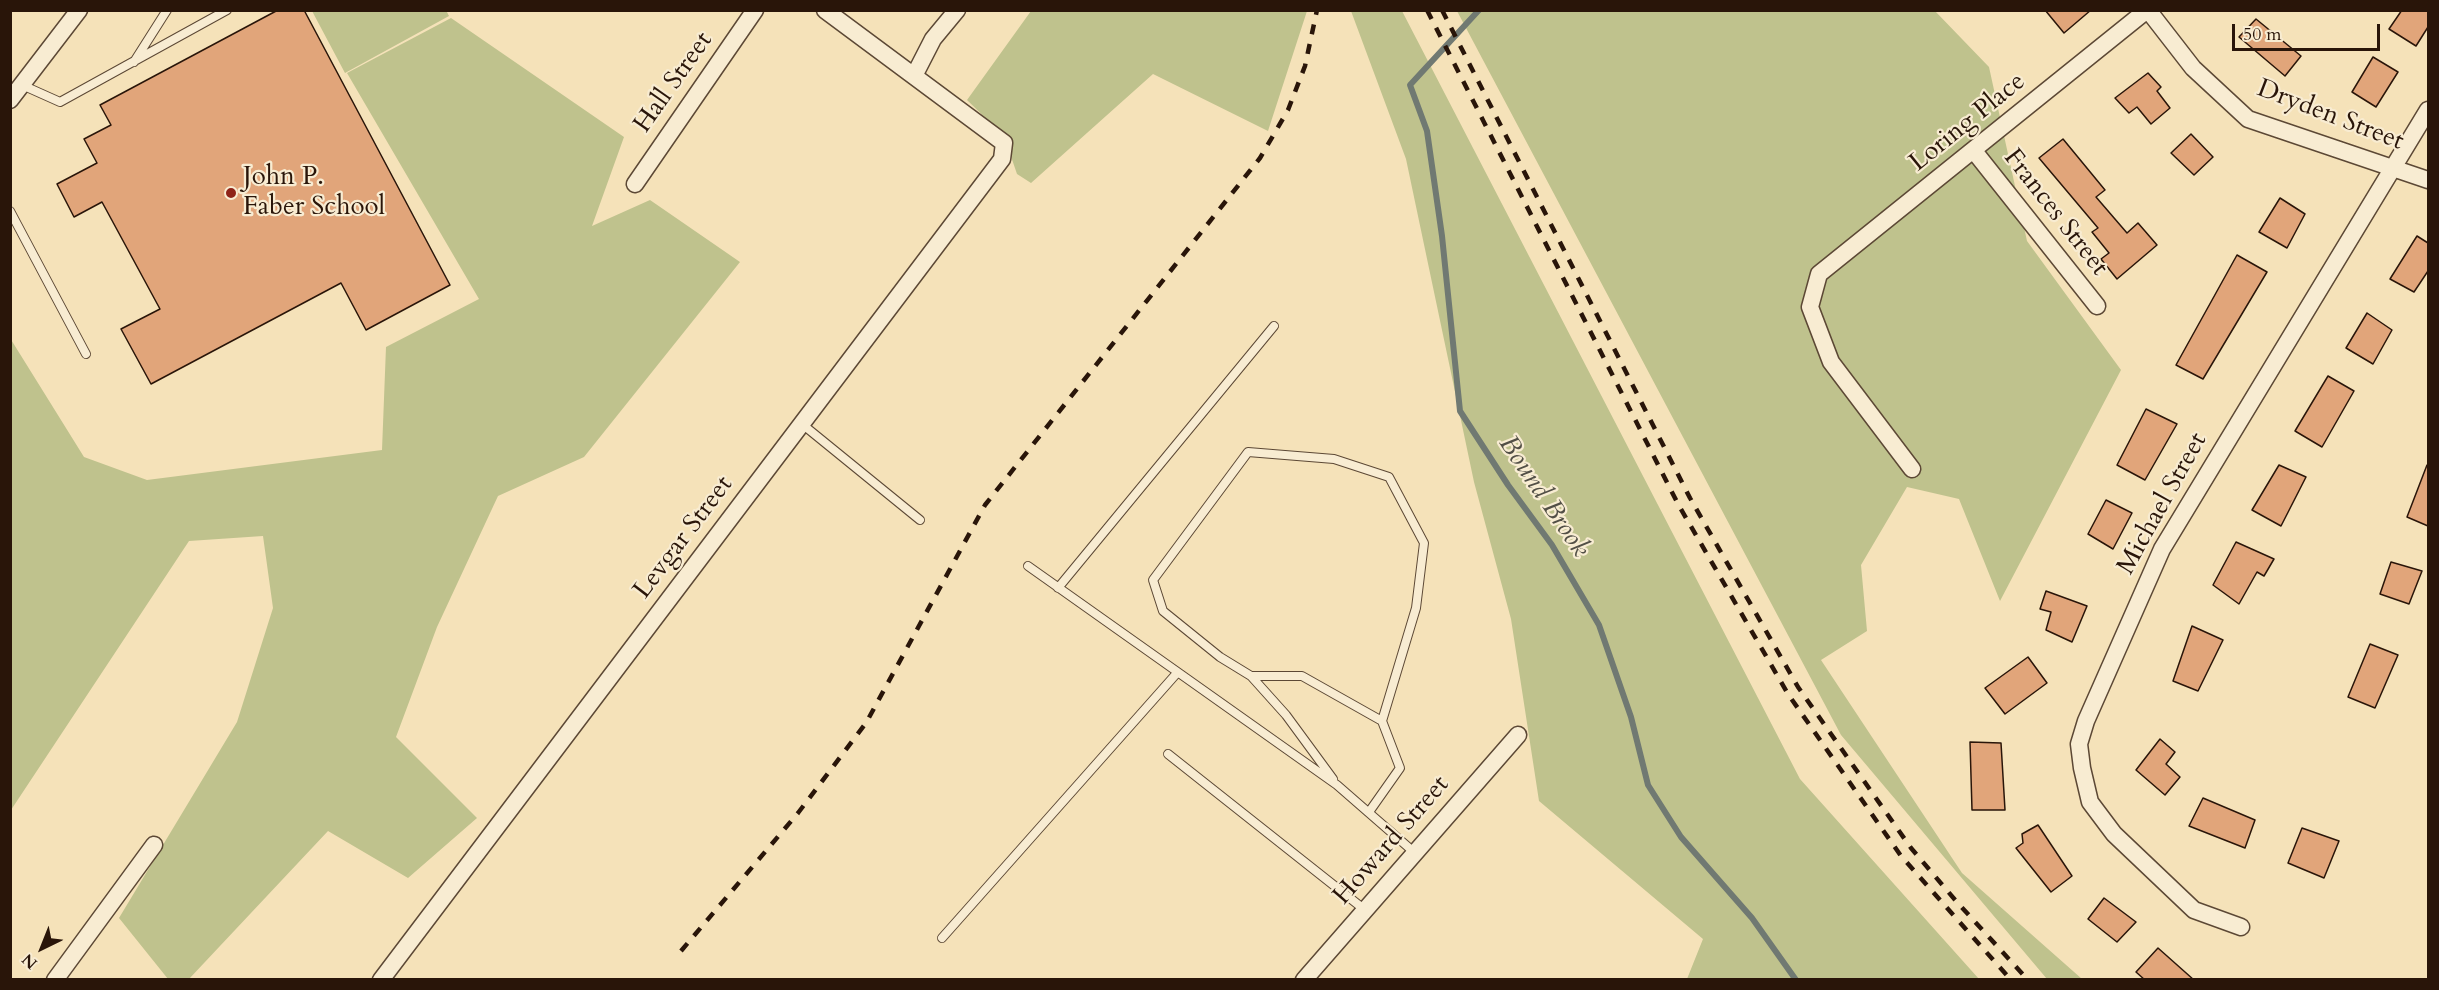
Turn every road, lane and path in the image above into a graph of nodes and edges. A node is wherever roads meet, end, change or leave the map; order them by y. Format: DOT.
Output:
graph roads {
  1 [pos="79,10"];
  2 [pos="167,10"];
  3 [pos="228,10"];
  4 [pos="755,10"];
  5 [pos="825,10"];
  6 [pos="957,10"];
  7 [pos="2147,10"];
  8 [pos="134,62"];
  9 [pos="914,76"];
  10 [pos="22,85"];
  11 [pos="10,100"];
  12 [pos="2428,110"];
  13 [pos="1974,151"];
  14 [pos="2395,168"];
  15 [pos="2428,180"];
  16 [pos="634,184"];
  17 [pos="10,211"];
  18 [pos="2097,306"];
  19 [pos="1274,326"];
  20 [pos="86,354"];
  21 [pos="802,424"];
  22 [pos="1912,469"];
  23 [pos="920,520"];
  24 [pos="1028,566"];
  25 [pos="1058,588"];
  26 [pos="1177,673"];
  27 [pos="1251,676"];
  28 [pos="1382,721"];
  29 [pos="1518,735"];
  30 [pos="1168,754"];
  31 [pos="1337,785"];
  32 [pos="1369,812"];
  33 [pos="154,845"];
  34 [pos="1415,853"];
  35 [pos="1365,910"];
  36 [pos="2241,927"];
  37 [pos="942,938"];
  38 [pos="1306,979"];
  39 [pos="55,980"];
  40 [pos="381,980"];
  1 -- 10 [label="street"];
  2 -- 8 [label="lane"];
  3 -- 8 [label="lane"];
  4 -- 16 [label="street, Hall Street"];
  5 -- 9 [label="street"];
  6 -- 9 [label="street"];
  7 -- 13 [label="street, Loring Place"];
  7 -- 14 [label="street, Dryden Street"];
  8 -- 10 [label="lane"];
  9 -- 21 [label="street, Levgar Street"];
  10 -- 11 [label="street"];
  12 -- 14 [label="street, Michael Street"];
  13 -- 18 [label="street, Frances Street"];
  13 -- 22 [label="street, Loring Place"];
  14 -- 15 [label="street, Dryden Street"];
  14 -- 36 [label="street, Michael Street"];
  17 -- 20 [label="lane"];
  19 -- 25 [label="lane"];
  21 -- 23 [label="lane"];
  21 -- 40 [label="street, Levgar Street"];
  24 -- 25 [label="lane"];
  25 -- 26 [label="lane"];
  26 -- 31 [label="lane"];
  26 -- 37 [label="lane"];
  27 -- 28 [label="lane"];
  27 -- 28 [label="lane"];
  27 -- 31 [label="lane"];
  28 -- 32 [label="lane"];
  29 -- 34 [label="street, Howard Street"];
  30 -- 35 [label="lane"];
  31 -- 32 [label="lane"];
  32 -- 34 [label="lane"];
  33 -- 39 [label="street"];
  34 -- 35 [label="street, Howard Street"];
  35 -- 38 [label="street, Howard Street"];
}
